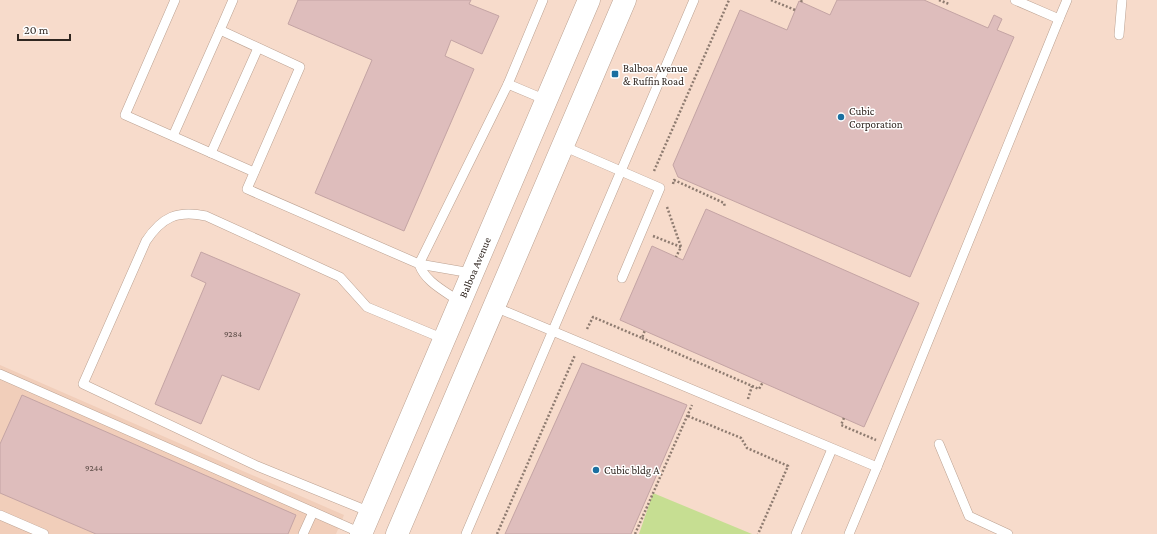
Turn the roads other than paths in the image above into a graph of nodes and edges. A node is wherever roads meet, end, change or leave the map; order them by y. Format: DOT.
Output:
graph roads {
  1 [pos="175,0"];
  2 [pos="232,0"];
  3 [pos="543,0"];
  4 [pos="589,0"];
  5 [pos="625,0"];
  6 [pos="694,0"];
  7 [pos="1015,0"];
  8 [pos="1066,0"];
  9 [pos="1122,0"];
  10 [pos="1059,19"];
  11 [pos="220,30"];
  12 [pos="1119,35"];
  13 [pos="258,48"];
  14 [pos="508,84"];
  15 [pos="546,100"];
  16 [pos="173,136"];
  17 [pos="563,146"];
  18 [pos="211,153"];
  19 [pos="620,170"];
  20 [pos="254,172"];
  21 [pos="419,264"];
  22 [pos="471,272"];
  23 [pos="622,278"];
  24 [pos="461,298"];
  25 [pos="495,307"];
  26 [pos="554,333"];
  27 [pos="444,339"];
  28 [pos="0,374"];
  29 [pos="939,444"];
  30 [pos="832,448"];
  31 [pos="877,468"];
  32 [pos="313,512"];
  33 [pos="370,512"];
  34 [pos="0,515"];
  35 [pos="44,534"];
  36 [pos="303,534"];
  37 [pos="361,534"];
  38 [pos="397,534"];
  39 [pos="466,534"];
  40 [pos="796,534"];
  41 [pos="848,534"];
  42 [pos="1008,534"];
  1 -- 16 [label="lane"];
  2 -- 11 [label="lane"];
  3 -- 14 [label="lane"];
  4 -- 15 [label="main road, Balboa Avenue"];
  5 -- 17 [label="main road"];
  6 -- 19 [label="lane"];
  7 -- 10 [label="lane"];
  8 -- 10 [label="lane"];
  9 -- 12 [label="lane"];
  10 -- 31 [label="lane"];
  11 -- 13 [label="lane"];
  11 -- 16 [label="lane"];
  13 -- 18 [label="lane"];
  13 -- 20 [label="lane"];
  14 -- 15 [label="lane"];
  14 -- 21 [label="lane"];
  15 -- 22 [label="main road, Balboa Avenue"];
  16 -- 18 [label="lane"];
  17 -- 19 [label="lane"];
  17 -- 25 [label="main road"];
  18 -- 20 [label="lane"];
  19 -- 23 [label="lane"];
  19 -- 26 [label="lane"];
  20 -- 21 [label="lane"];
  21 -- 22 [label="lane"];
  21 -- 24 [label="lane"];
  22 -- 24 [label="main road, Balboa Avenue"];
  24 -- 25 [label="main road"];
  24 -- 27 [label="main road, Balboa Avenue"];
  25 -- 26 [label="lane"];
  25 -- 38 [label="main road"];
  26 -- 30 [label="lane"];
  26 -- 39 [label="lane"];
  27 -- 33 [label="main road, Balboa Avenue"];
  27 -- 33 [label="lane"];
  28 -- 32 [label="lane"];
  29 -- 42 [label="lane"];
  30 -- 31 [label="lane"];
  30 -- 40 [label="lane"];
  31 -- 41 [label="lane"];
  32 -- 36 [label="lane"];
  32 -- 37 [label="lane"];
  33 -- 37 [label="main road, Balboa Avenue"];
  34 -- 35 [label="lane"];
}
